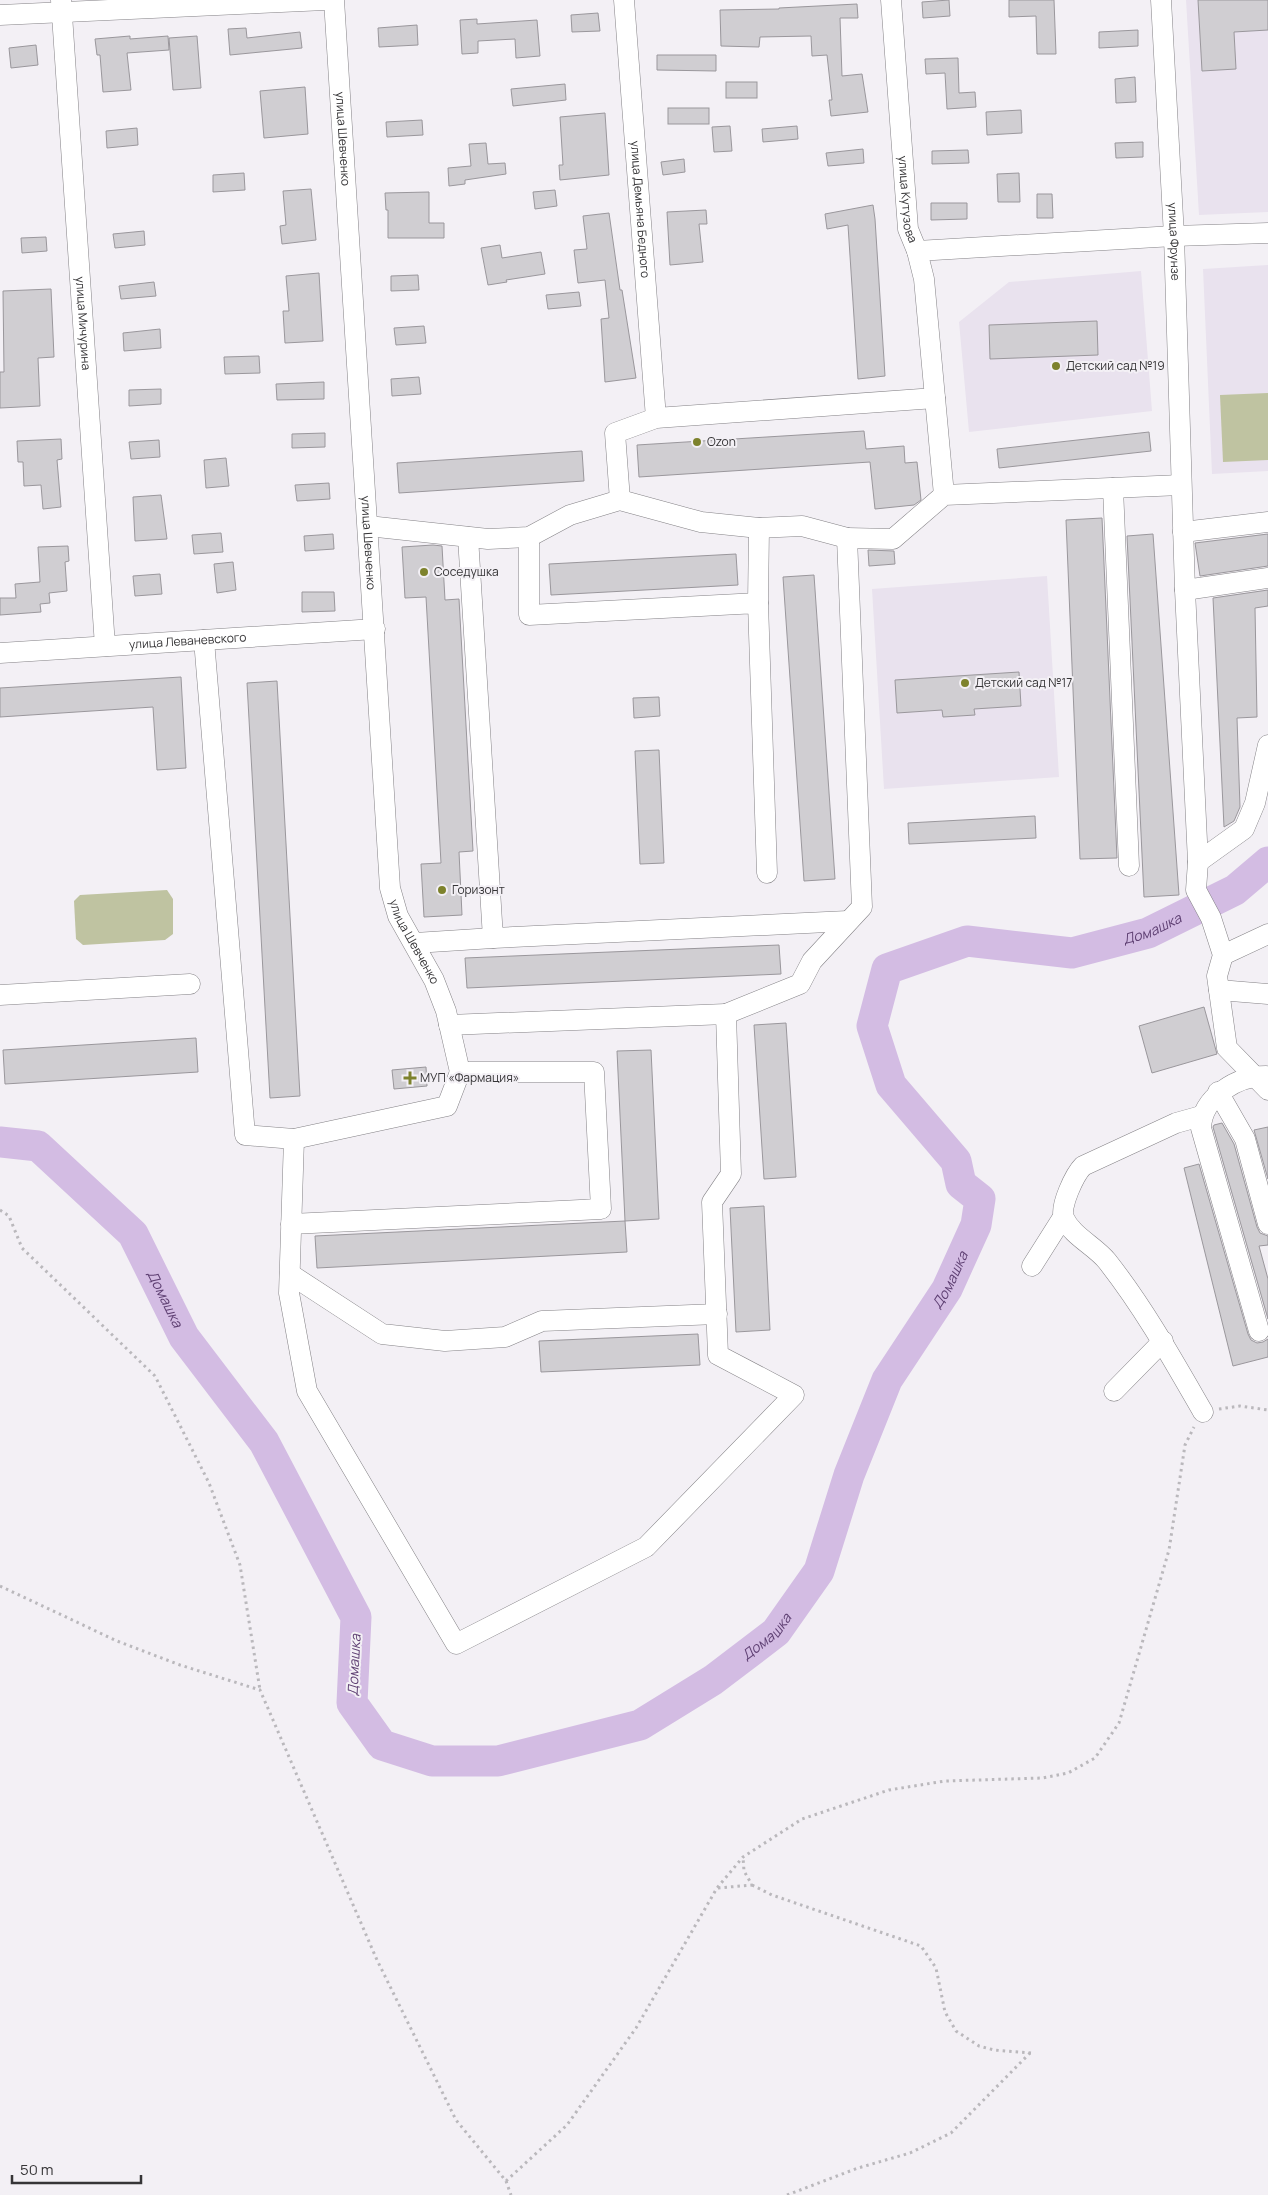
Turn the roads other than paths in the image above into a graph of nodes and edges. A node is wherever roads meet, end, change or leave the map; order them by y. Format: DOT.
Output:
graph roads {
  1 [pos="325,0"];
  2 [pos="334,0"];
  3 [pos="624,0"];
  4 [pos="891,0"];
  5 [pos="1161,0"];
  6 [pos="61,6"];
  7 [pos="0,15"];
  8 [pos="1268,233"];
  9 [pos="1174,236"];
  10 [pos="917,250"];
  11 [pos="935,398"];
  12 [pos="656,418"];
  13 [pos="1182,485"];
  14 [pos="1113,488"];
  15 [pos="944,495"];
  16 [pos="620,500"];
  17 [pos="1268,522"];
  18 [pos="368,526"];
  19 [pos="759,528"];
  20 [pos="1183,532"];
  21 [pos="468,537"];
  22 [pos="528,537"];
  23 [pos="847,538"];
  24 [pos="1268,578"];
  25 [pos="1185,590"];
  26 [pos="758,603"];
  27 [pos="375,629"];
  28 [pos="204,640"];
  29 [pos="105,646"];
  30 [pos="0,653"];
  31 [pos="1268,746"];
  32 [pos="1198,862"];
  33 [pos="1129,866"];
  34 [pos="768,873"];
  35 [pos="848,921"];
  36 [pos="1268,934"];
  37 [pos="493,938"];
  38 [pos="415,943"];
  39 [pos="1223,955"];
  40 [pos="190,984"];
  41 [pos="1218,990"];
  42 [pos="1268,994"];
  43 [pos="0,995"];
  44 [pos="726,1014"];
  45 [pos="449,1025"];
  46 [pos="460,1072"];
  47 [pos="1264,1081"];
  48 [pos="1218,1092"];
  49 [pos="1201,1116"];
  50 [pos="294,1139"];
  51 [pos="1063,1217"];
  52 [pos="291,1224"];
  53 [pos="1268,1224"];
  54 [pos="1032,1266"];
  55 [pos="290,1274"];
  56 [pos="717,1314"];
  57 [pos="1259,1331"];
  58 [pos="1163,1341"];
  59 [pos="1114,1391"];
  60 [pos="1203,1412"];
  1 -- 6 [label="street"];
  2 -- 18 [label="street, улица Шевченко"];
  3 -- 12 [label="street, улица Демьяна Бедного"];
  4 -- 10 [label="street, улица Кутузова"];
  5 -- 9 [label="street, улица Фрунзе"];
  6 -- 7 [label="street"];
  6 -- 29 [label="street, улица Мичурина"];
  8 -- 9 [label="street"];
  9 -- 10 [label="street"];
  9 -- 13 [label="street, улица Фрунзе"];
  10 -- 11 [label="street, улица Кутузова"];
  11 -- 12 [label="street"];
  11 -- 15 [label="street, улица Кутузова"];
  12 -- 16 [label="street"];
  13 -- 14 [label="street"];
  13 -- 20 [label="street, улица Фрунзе"];
  14 -- 15 [label="street"];
  14 -- 33 [label="street"];
  15 -- 23 [label="street"];
  16 -- 19 [label="street"];
  16 -- 22 [label="street"];
  17 -- 20 [label="street"];
  18 -- 21 [label="street"];
  18 -- 27 [label="street, улица Шевченко"];
  19 -- 23 [label="street"];
  19 -- 26 [label="street"];
  20 -- 25 [label="street, улица Фрунзе"];
  21 -- 22 [label="street"];
  21 -- 37 [label="street"];
  22 -- 26 [label="street"];
  23 -- 35 [label="street"];
  24 -- 25 [label="street"];
  25 -- 32 [label="street, улица Фрунзе"];
  26 -- 34 [label="street"];
  27 -- 28 [label="street, улица Леваневского"];
  27 -- 38 [label="street, улица Шевченко"];
  28 -- 29 [label="street, улица Леваневского"];
  28 -- 50 [label="street"];
  29 -- 30 [label="street, улица Леваневского"];
  31 -- 32 [label="street"];
  32 -- 39 [label="street, улица Фрунзе"];
  35 -- 37 [label="street"];
  35 -- 44 [label="street"];
  36 -- 39 [label="street"];
  37 -- 38 [label="street"];
  38 -- 45 [label="street, улица Шевченко"];
  39 -- 41 [label="street"];
  40 -- 43 [label="street"];
  41 -- 42 [label="street"];
  41 -- 47 [label="street"];
  44 -- 45 [label="street"];
  44 -- 56 [label="street"];
  45 -- 46 [label="street, улица Шевченко"];
  46 -- 50 [label="street"];
  46 -- 52 [label="street"];
  47 -- 48 [label="street"];
  48 -- 49 [label="street"];
  48 -- 53 [label="street"];
  49 -- 51 [label="street"];
  49 -- 57 [label="street"];
  50 -- 52 [label="street"];
  51 -- 54 [label="street"];
  51 -- 58 [label="street"];
  52 -- 55 [label="street"];
  55 -- 56 [label="street"];
  55 -- 56 [label="street"];
  58 -- 59 [label="street"];
  58 -- 60 [label="street"];
}
